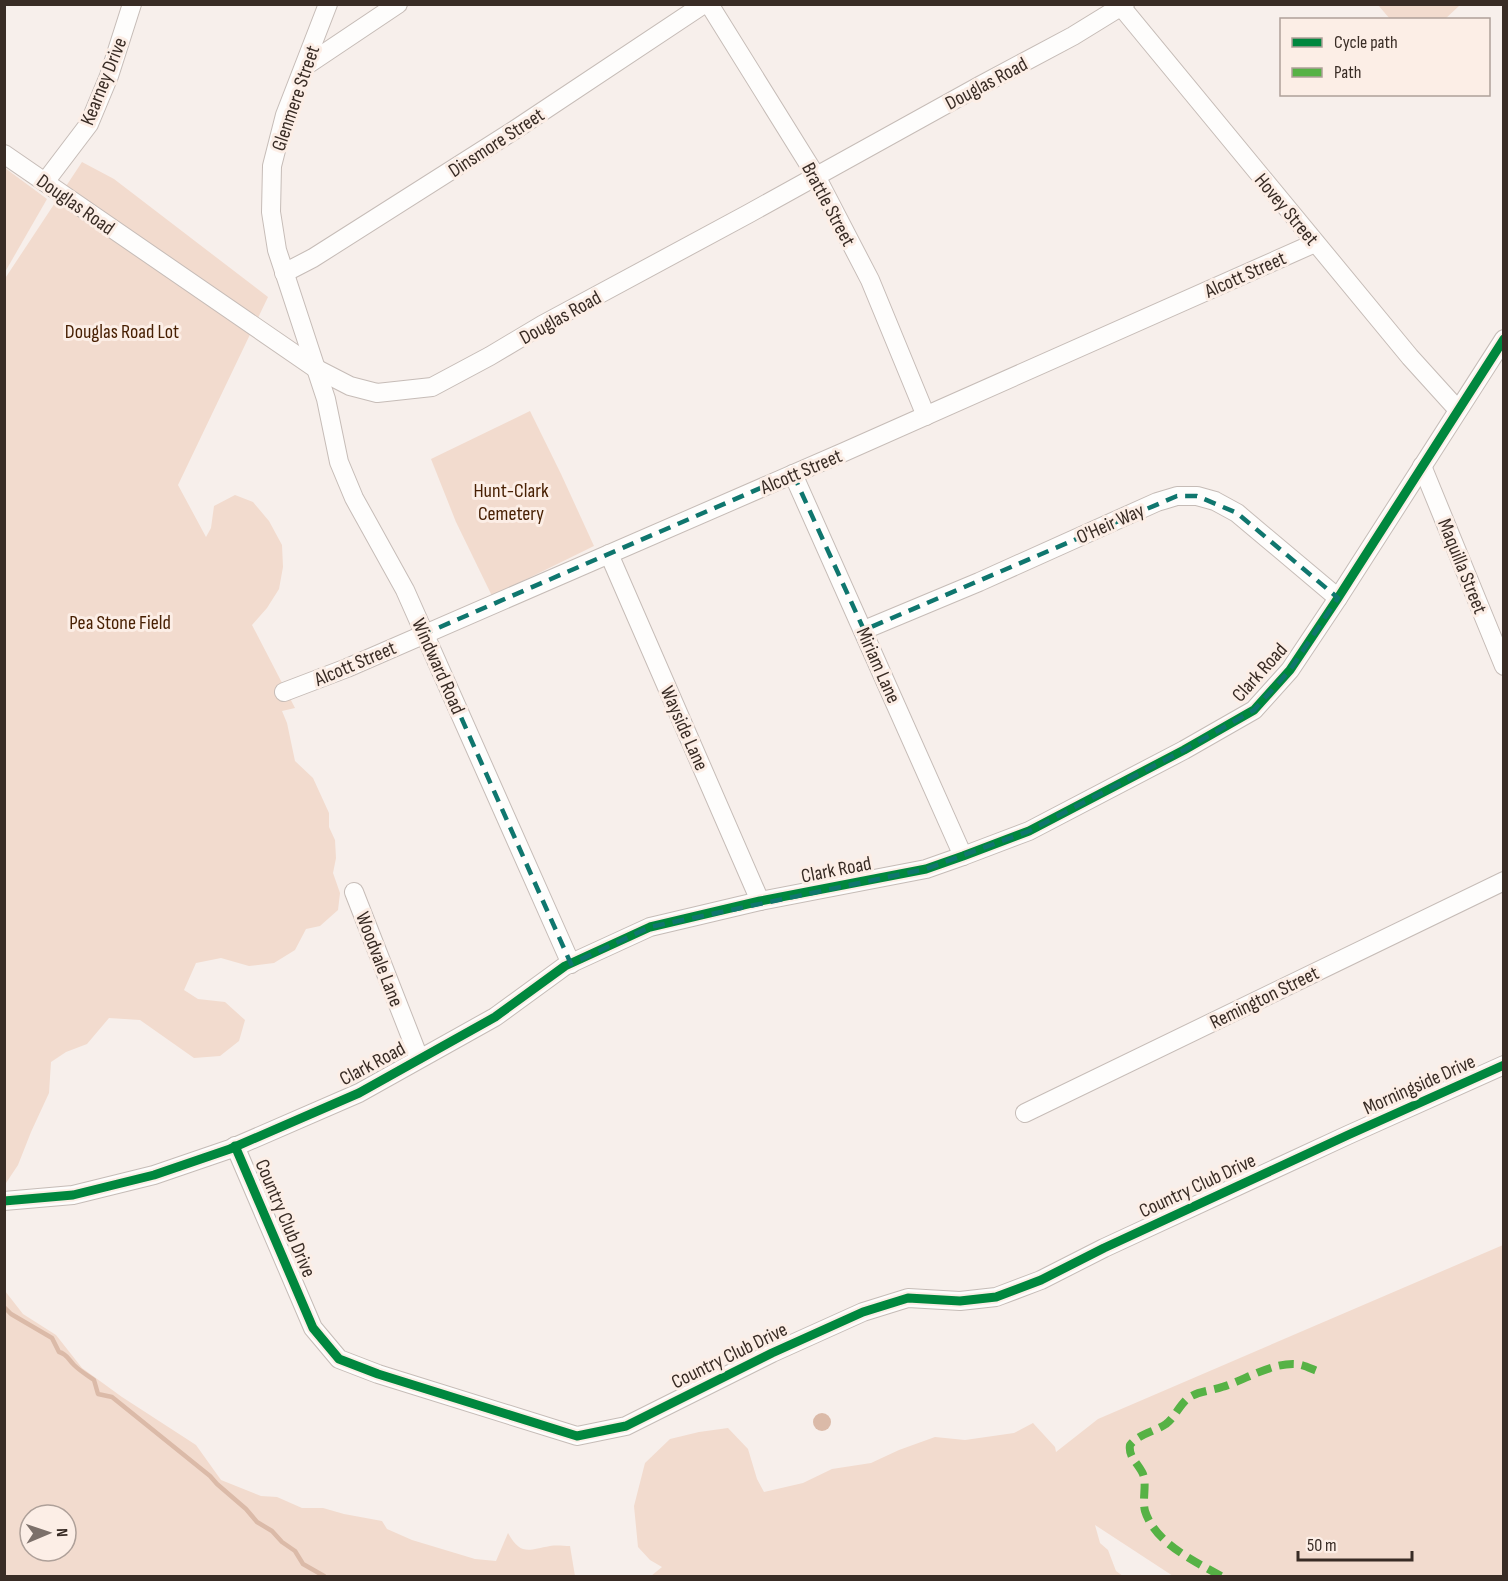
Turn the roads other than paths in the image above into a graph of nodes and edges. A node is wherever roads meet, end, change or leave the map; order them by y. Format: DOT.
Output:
graph roads {
  1 [pos="132,4"];
  2 [pos="328,4"];
  3 [pos="398,4"];
  4 [pos="704,4"];
  5 [pos="709,4"];
  6 [pos="1122,5"];
  7 [pos="304,67"];
  8 [pos="4,154"];
  9 [pos="816,176"];
  10 [pos="45,182"];
  11 [pos="1315,243"];
  12 [pos="284,273"];
  13 [pos="1503,339"];
  14 [pos="315,368"];
  15 [pos="1458,410"];
  16 [pos="926,416"];
  17 [pos="1422,466"];
  18 [pos="793,474"];
  19 [pos="609,554"];
  20 [pos="1338,598"];
  21 [pos="864,630"];
  22 [pos="424,634"];
  23 [pos="1503,666"];
  24 [pos="284,692"];
  25 [pos="963,856"];
  26 [pos="1503,881"];
  27 [pos="354,892"];
  28 [pos="760,901"];
  29 [pos="571,964"];
  30 [pos="419,1058"];
  31 [pos="1503,1065"];
  32 [pos="1025,1113"];
  33 [pos="1348,1134"];
  34 [pos="235,1146"];
  35 [pos="4,1201"];
  1 -- 10 [label="street, Kearney Drive"];
  2 -- 7 [label="street, Glenmere Street"];
  3 -- 7 [label="street"];
  4 -- 12 [label="street, Dinsmore Street"];
  5 -- 9 [label="street, Brattle Street"];
  6 -- 9 [label="street, Douglas Road"];
  6 -- 11 [label="street, Hovey Street"];
  7 -- 12 [label="street, Glenmere Street"];
  8 -- 10 [label="street, Douglas Road"];
  9 -- 14 [label="street, Douglas Road"];
  9 -- 16 [label="street, Brattle Street"];
  10 -- 14 [label="street, Douglas Road"];
  11 -- 15 [label="street, Hovey Street"];
  11 -- 16 [label="street, Alcott Street"];
  12 -- 14 [label="street, Glenmere Street"];
  13 -- 15 [label="street, Clark Road"];
  14 -- 22 [label="street, Windward Road"];
  15 -- 17 [label="street, Clark Road"];
  16 -- 18 [label="street, Alcott Street"];
  17 -- 20 [label="street, Clark Road"];
  17 -- 23 [label="street, Maquilla Street"];
  18 -- 19 [label="street, Alcott Street"];
  18 -- 21 [label="street, Miriam Lane"];
  19 -- 22 [label="street, Alcott Street"];
  19 -- 28 [label="street, Wayside Lane"];
  20 -- 21 [label="street, O'Heir Way"];
  20 -- 25 [label="street, Clark Road"];
  21 -- 25 [label="street, Miriam Lane"];
  22 -- 24 [label="street, Alcott Street"];
  22 -- 29 [label="street, Windward Road"];
  25 -- 28 [label="street, Clark Road"];
  26 -- 32 [label="street, Remington Street"];
  27 -- 30 [label="street, Woodvale Lane"];
  28 -- 29 [label="street, Clark Road"];
  29 -- 30 [label="street, Clark Road"];
  30 -- 34 [label="street, Clark Road"];
  31 -- 33 [label="street, Morningside Drive"];
  33 -- 34 [label="street, Country Club Drive"];
  34 -- 35 [label="street, Clark Road"];
}
